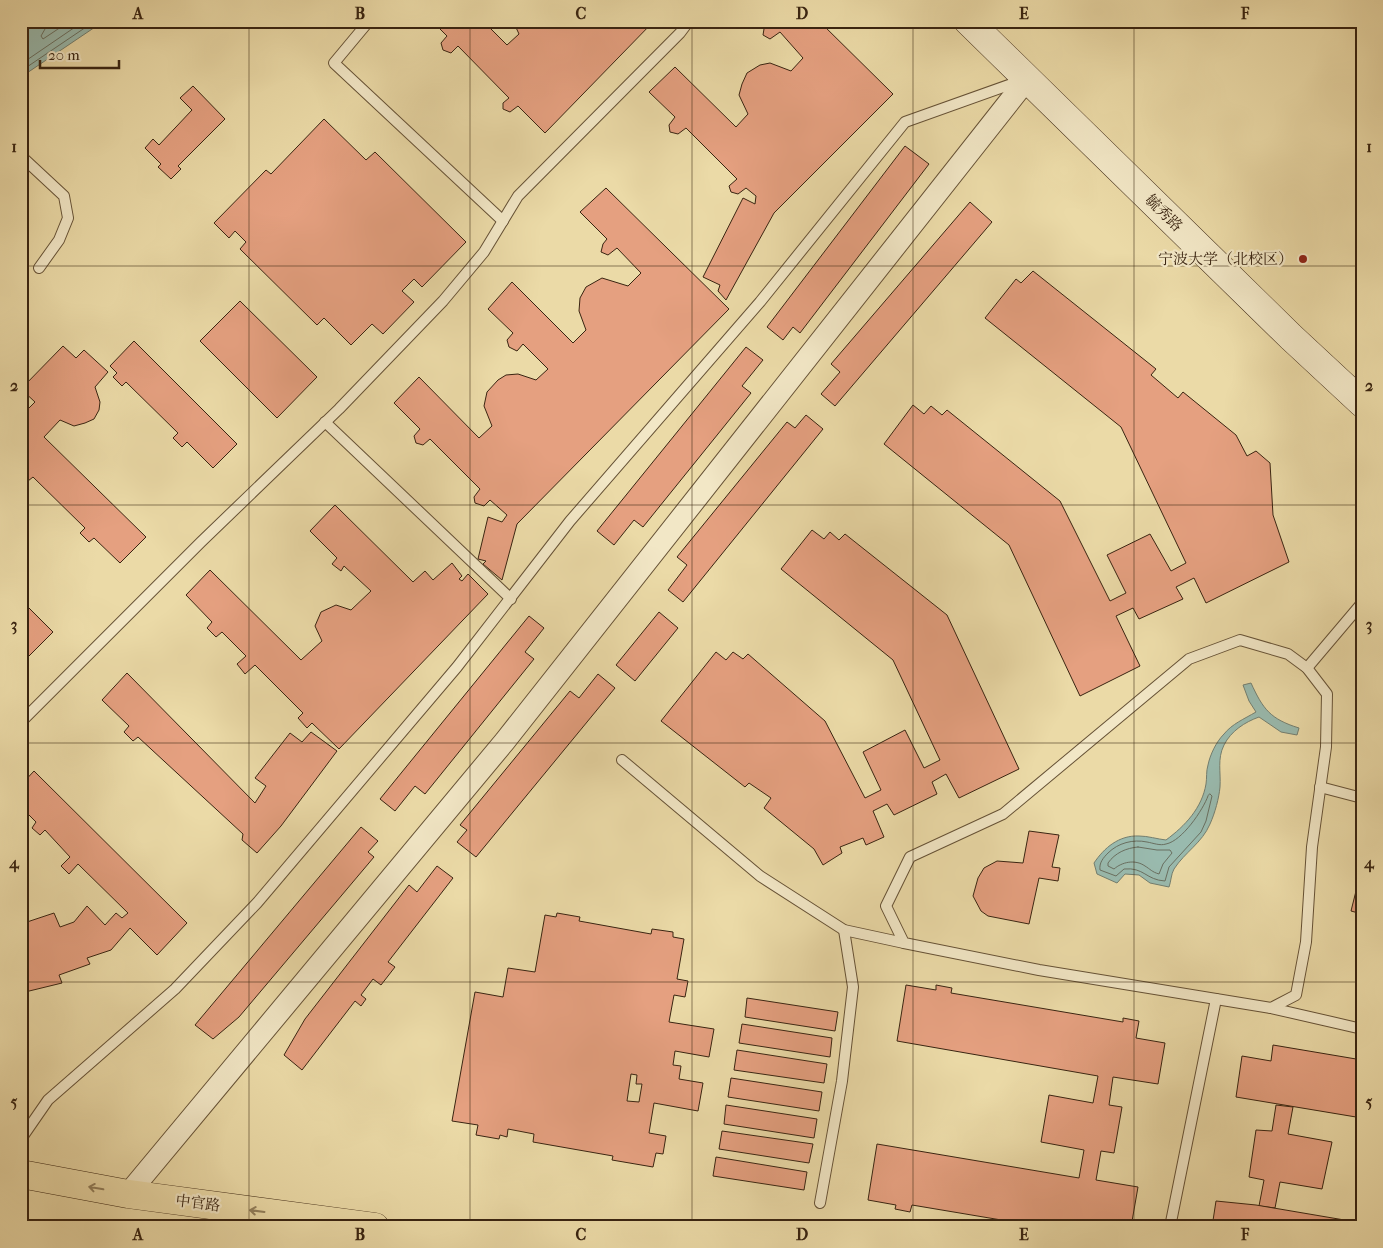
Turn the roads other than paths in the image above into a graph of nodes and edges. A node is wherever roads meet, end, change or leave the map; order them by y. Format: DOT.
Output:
graph roads {
  1 [pos="369,21"];
  2 [pos="689,21"];
  3 [pos="968,21"];
  4 [pos="1028,78"];
  5 [pos="21,156"];
  6 [pos="503,221"];
  7 [pos="39,268"];
  8 [pos="1362,403"];
  9 [pos="325,422"];
  10 [pos="511,599"];
  11 [pos="1362,603"];
  12 [pos="1307,668"];
  13 [pos="21,722"];
  14 [pos="622,760"];
  15 [pos="1320,787"];
  16 [pos="1362,798"];
  17 [pos="844,930"];
  18 [pos="904,943"];
  19 [pos="1216,999"];
  20 [pos="1272,1008"];
  21 [pos="1362,1029"];
  22 [pos="21,1139"];
  23 [pos="21,1174"];
  24 [pos="128,1194"];
  25 [pos="820,1203"];
  26 [pos="375,1227"];
  27 [pos="1170,1227"];
  1 -- 6 [label="lane"];
  2 -- 6 [label="lane"];
  3 -- 4 [label="street, 毓秀路"];
  4 -- 8 [label="street, 毓秀路"];
  4 -- 10 [label="lane"];
  4 -- 24 [label="street"];
  5 -- 7 [label="lane"];
  6 -- 9 [label="lane"];
  9 -- 10 [label="lane"];
  9 -- 13 [label="lane"];
  10 -- 22 [label="lane"];
  11 -- 12 [label="lane"];
  12 -- 15 [label="lane"];
  12 -- 18 [label="lane"];
  14 -- 17 [label="lane"];
  15 -- 16 [label="lane"];
  15 -- 20 [label="lane"];
  17 -- 18 [label="lane"];
  17 -- 25 [label="lane"];
  18 -- 19 [label="lane"];
  19 -- 20 [label="lane"];
  19 -- 27 [label="lane"];
  20 -- 21 [label="lane"];
  24 -- 23 [label="main road, 中官路, one-way"];
  26 -- 24 [label="main road, 中官路, one-way"];
}
